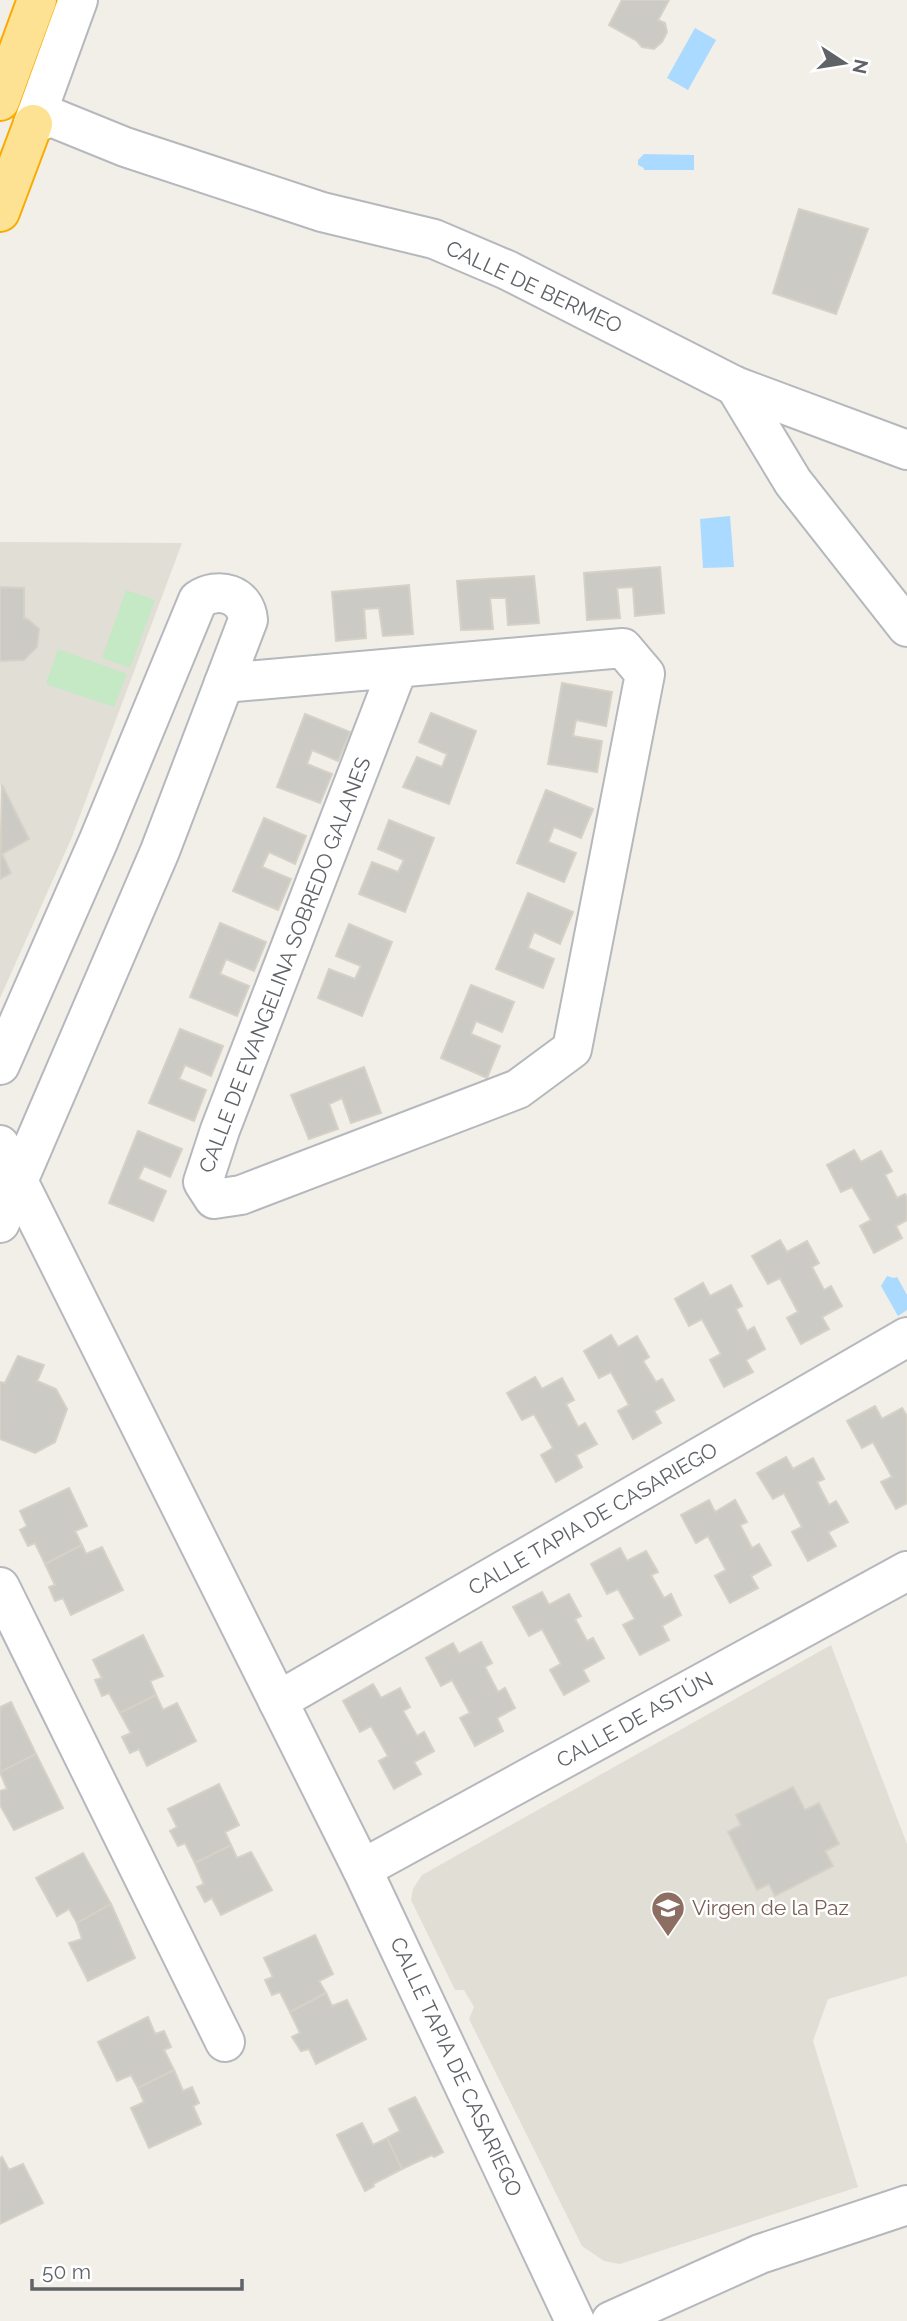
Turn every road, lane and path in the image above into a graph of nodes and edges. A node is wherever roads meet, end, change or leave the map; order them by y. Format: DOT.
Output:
graph roads {
  1 [pos="37,0"];
  2 [pos="78,0"];
  3 [pos="0,101"];
  4 [pos="33,124"];
  5 [pos="0,212"];
  6 [pos="735,386"];
  7 [pos="907,450"];
  8 [pos="907,626"];
  9 [pos="398,668"];
  10 [pos="224,683"];
  11 [pos="0,1065"];
  12 [pos="0,1144"];
  13 [pos="18,1180"];
  14 [pos="0,1223"];
  15 [pos="907,1337"];
  16 [pos="907,1572"];
  17 [pos="0,1587"];
  18 [pos="278,1701"];
  19 [pos="362,1869"];
  20 [pos="225,2042"];
  21 [pos="907,2204"];
  22 [pos="575,2321"];
  23 [pos="611,2321"];
  1 -- 3 [label="highway"];
  2 -- 4 [label="street"];
  4 -- 5 [label="highway"];
  4 -- 6 [label="street, CALLE DE BERMEO"];
  6 -- 7 [label="street, CALLE DE BERMEO"];
  6 -- 8 [label="street"];
  9 -- 9 [label="street, CALLE DE EVANGELINA SOBREDO GALANES"];
  9 -- 10 [label="street, CALLE DE EVANGELINA SOBREDO GALANES"];
  10 -- 11 [label="street"];
  10 -- 13 [label="street"];
  12 -- 13 [label="street, CALLE TAPIA DE CASARIEGO"];
  13 -- 14 [label="street"];
  13 -- 18 [label="street, CALLE TAPIA DE CASARIEGO"];
  15 -- 18 [label="street, CALLE TAPIA DE CASARIEGO"];
  16 -- 19 [label="street, CALLE DE ASTÚN"];
  17 -- 20 [label="street"];
  18 -- 19 [label="street, CALLE TAPIA DE CASARIEGO"];
  19 -- 22 [label="street, CALLE TAPIA DE CASARIEGO"];
  21 -- 23 [label="street"];
}
